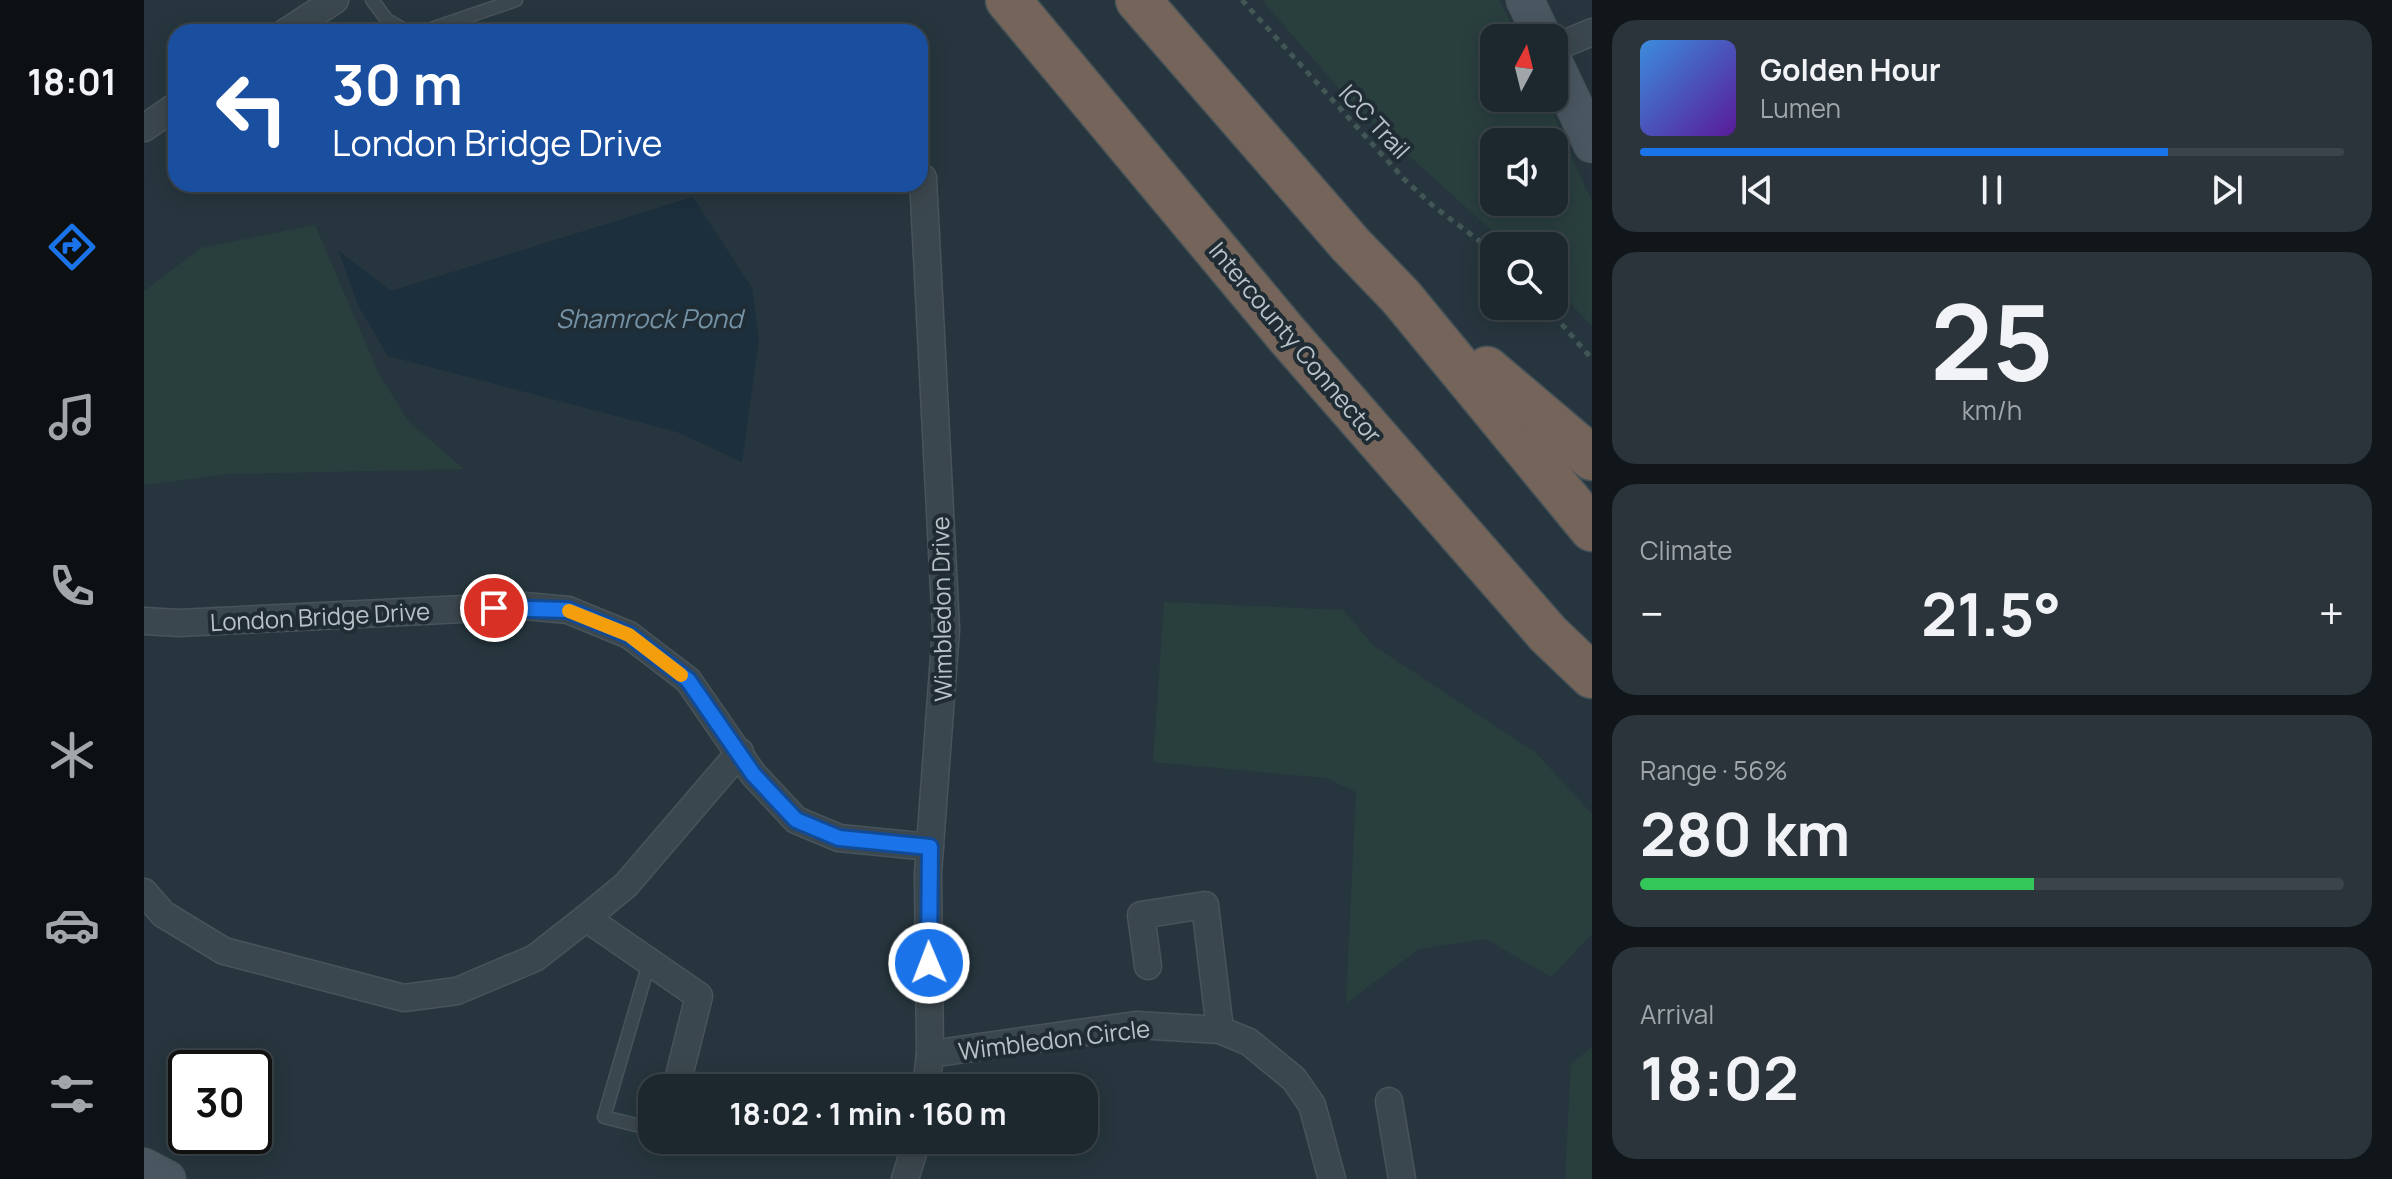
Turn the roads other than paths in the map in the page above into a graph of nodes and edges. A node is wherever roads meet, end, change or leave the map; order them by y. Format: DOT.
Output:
graph roads {
  1 [pos="335,0"];
  2 [pos="372,0"];
  3 [pos="516,0"];
  4 [pos="1008,0"];
  5 [pos="1138,0"];
  6 [pos="1525,0"];
  7 [pos="298,24"];
  8 [pos="394,24"];
  9 [pos="446,24"];
  10 [pos="1536,24"];
  11 [pos="1592,32"];
  12 [pos="1568,42"];
  13 [pos="1568,93"];
  14 [pos="168,112"];
  15 [pos="144,128"];
  16 [pos="1592,144"];
  17 [pos="924,192"];
  18 [pos="1401,297"];
  19 [pos="1592,458"];
  20 [pos="1592,529"];
  21 [pos="144,621"];
  22 [pos="1548,634"];
  23 [pos="1592,676"];
  24 [pos="1592,691"];
  25 [pos="740,752"];
  26 [pos="930,847"];
  27 [pos="144,892"];
  28 [pos="586,918"];
  29 [pos="649,963"];
  30 [pos="1148,966"];
  31 [pos="1220,1030"];
  32 [pos="930,1054"];
  33 [pos="680,1074"];
  34 [pos="928,1074"];
  35 [pos="1389,1101"];
  36 [pos="638,1126"];
  37 [pos="913,1154"];
  38 [pos="144,1167"];
  39 [pos="167,1179"];
  40 [pos="905,1179"];
  41 [pos="1332,1179"];
  42 [pos="1402,1179"];
  1 -- 7 [label="street"];
  2 -- 8 [label="lane"];
  3 -- 9 [label="lane"];
  4 -- 22 [label="highway, Intercounty Connector"];
  5 -- 18 [label="highway"];
  6 -- 10 [label="street"];
  11 -- 12 [label="street"];
  13 -- 16 [label="street"];
  14 -- 15 [label="street"];
  17 -- 26 [label="street, Wimbledon Drive"];
  18 -- 19 [label="highway"];
  18 -- 20 [label="highway"];
  21 -- 25 [label="street, London Bridge Drive"];
  22 -- 23 [label="highway, Intercounty Connector"];
  22 -- 24 [label="highway"];
  25 -- 26 [label="street, London Bridge Drive"];
  25 -- 28 [label="street"];
  26 -- 32 [label="street, Wimbledon Drive"];
  27 -- 28 [label="street"];
  28 -- 29 [label="street"];
  29 -- 33 [label="street"];
  29 -- 36 [label="lane"];
  30 -- 31 [label="street"];
  31 -- 32 [label="street, Wimbledon Circle"];
  31 -- 41 [label="street, Wimbledon Circle"];
  32 -- 34 [label="street, Wimbledon Drive"];
  35 -- 42 [label="street"];
  37 -- 40 [label="street"];
  38 -- 39 [label="street"];
}
